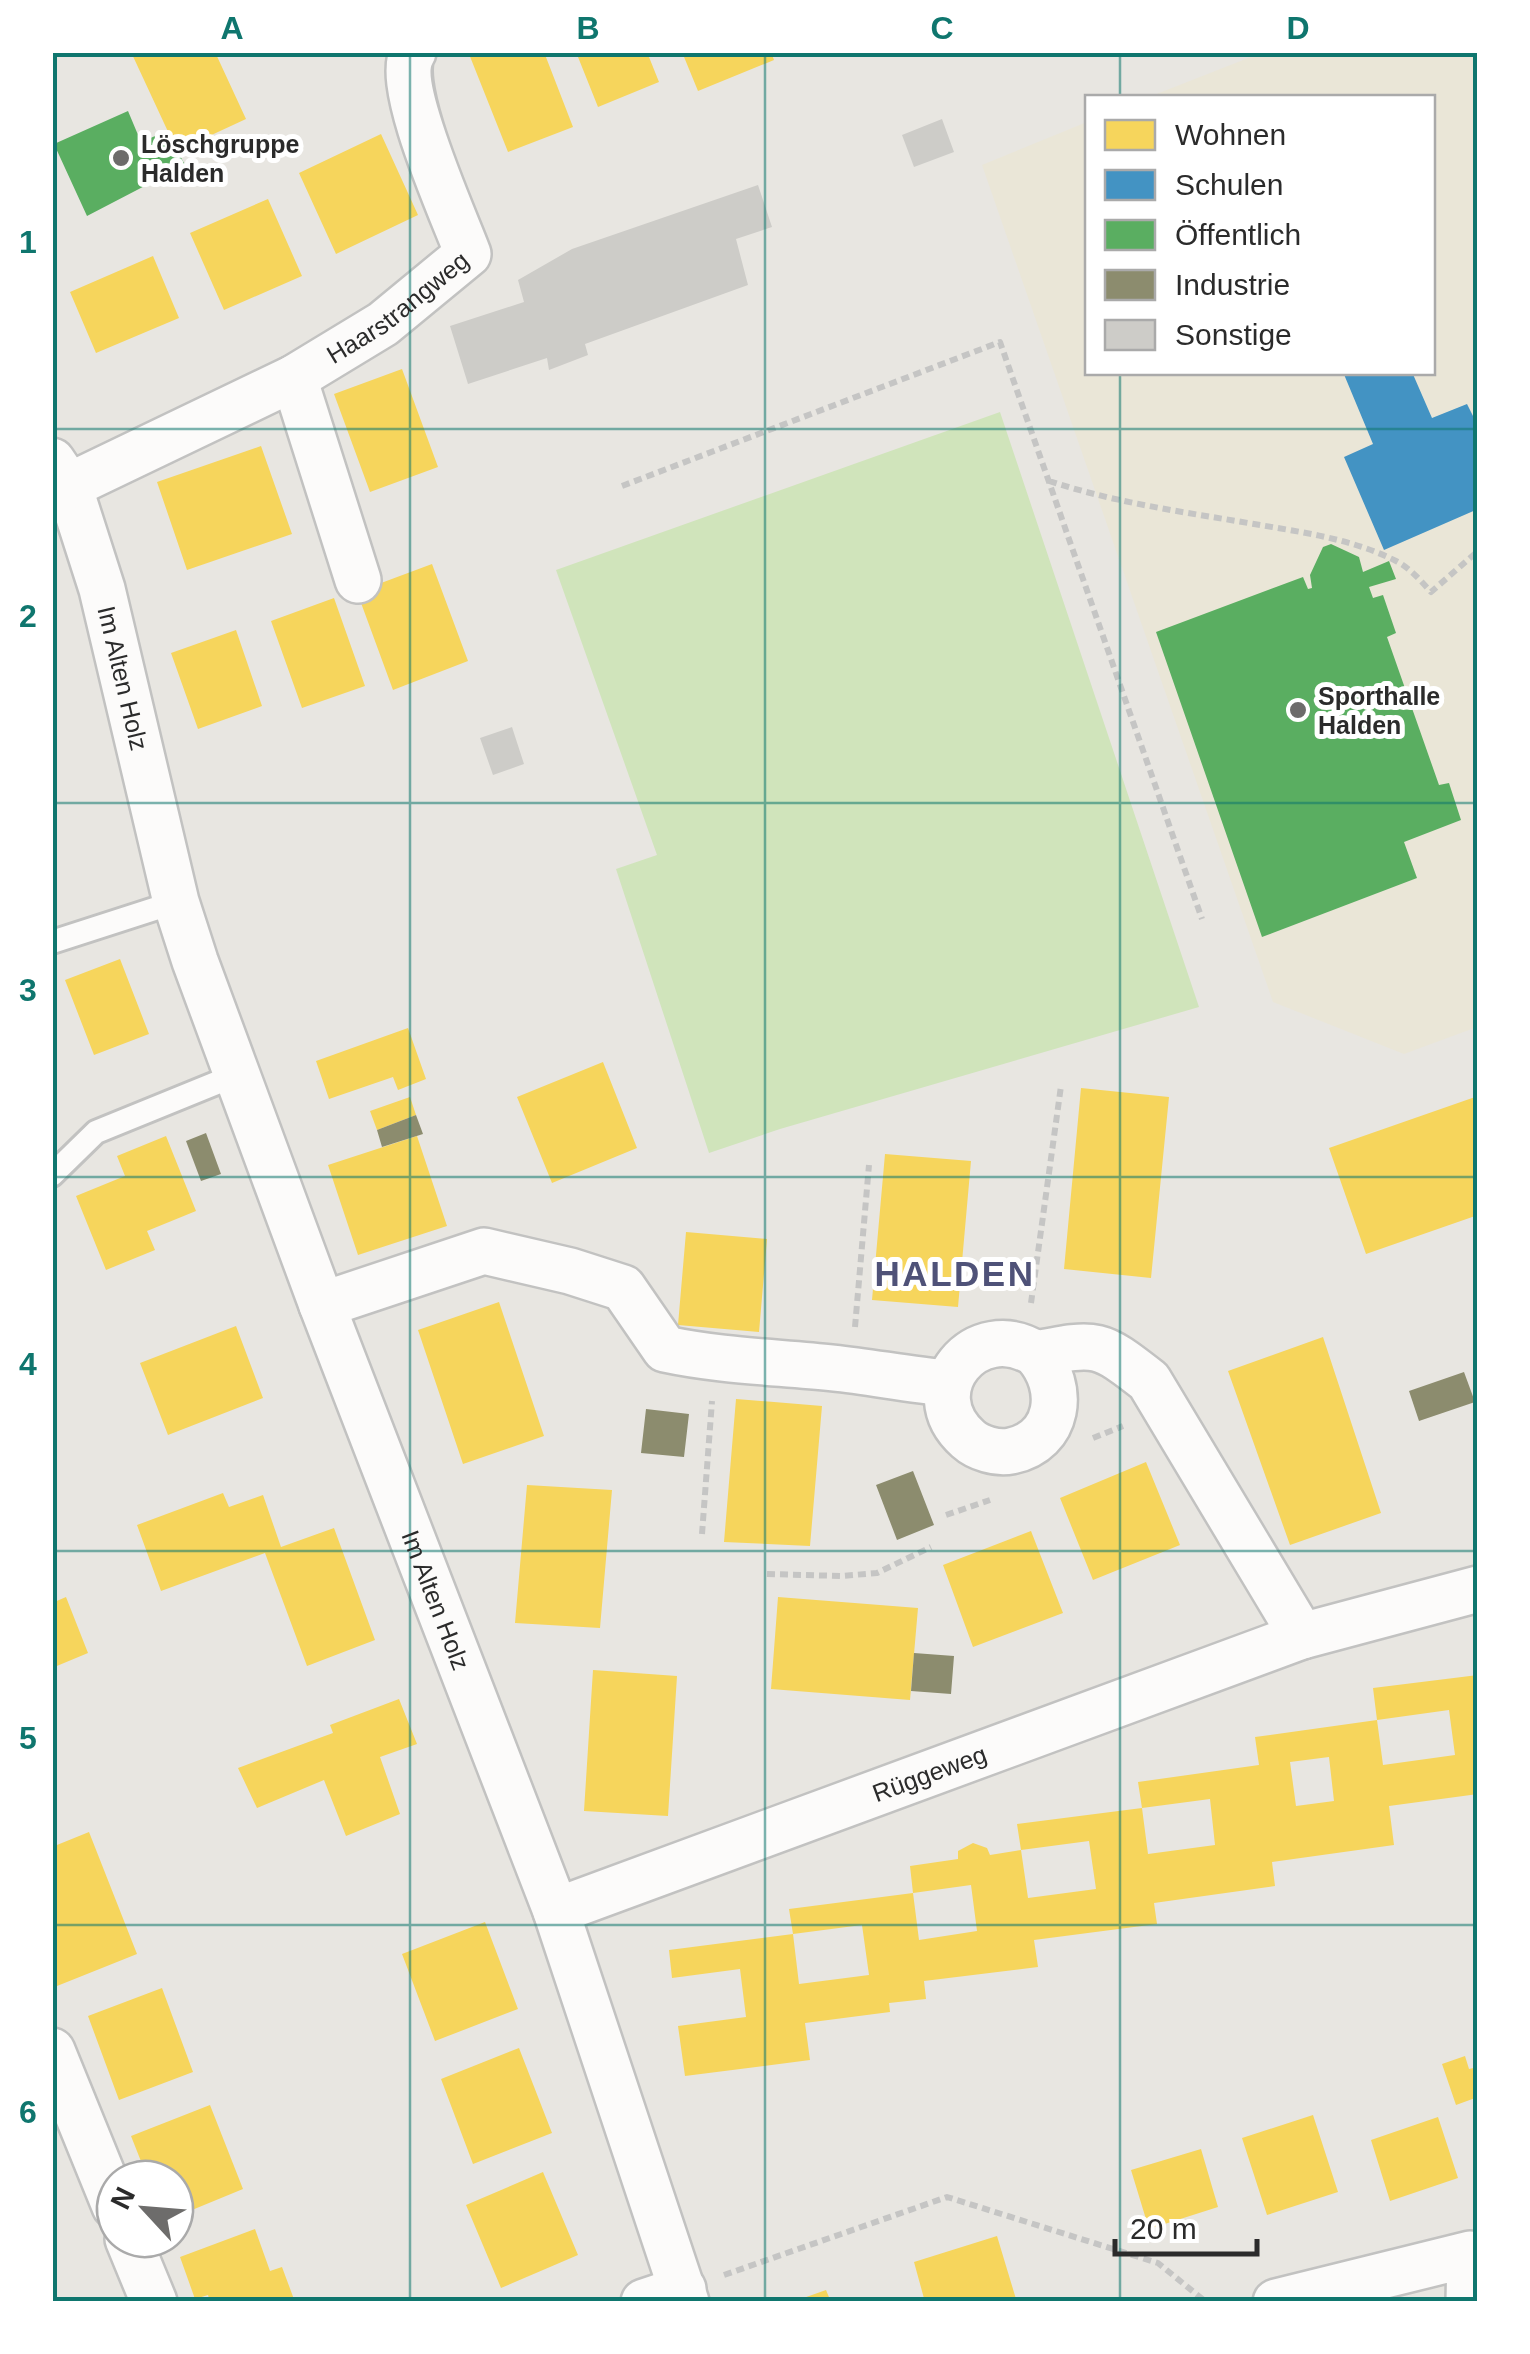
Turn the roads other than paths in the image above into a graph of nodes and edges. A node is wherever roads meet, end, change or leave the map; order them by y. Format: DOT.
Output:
graph roads {
  1 [pos="413,52"];
  2 [pos="294,378"];
  3 [pos="61,474"];
  4 [pos="358,580"];
  5 [pos="176,902"];
  6 [pos="52,942"];
  7 [pos="236,1075"];
  8 [pos="52,1175"];
  9 [pos="322,1305"];
  10 [pos="1031,1351"];
  11 [pos="948,1383"];
  12 [pos="1478,1589"];
  13 [pos="1302,1636"];
  14 [pos="556,1912"];
  15 [pos="52,2051"];
  16 [pos="96,2159"];
  17 [pos="136,2259"];
  18 [pos="671,2297"];
  19 [pos="154,2302"];
  20 [pos="1276,2302"];
  21 [pos="1469,2302"];
  1 -- 2 [label="street, Haarstrangweg"];
  2 -- 3 [label="street, Haarstrangweg"];
  2 -- 4 [label="street, Haarstrangweg"];
  3 -- 5 [label="street, Im Alten Holz"];
  5 -- 6 [label="lane"];
  5 -- 7 [label="street, Im Alten Holz"];
  7 -- 8 [label="lane"];
  7 -- 9 [label="street, Im Alten Holz"];
  9 -- 11 [label="street"];
  9 -- 14 [label="street, Im Alten Holz"];
  10 -- 11 [label="street"];
  10 -- 11 [label="street"];
  10 -- 13 [label="street"];
  12 -- 13 [label="street, Rüggeweg"];
  13 -- 14 [label="street, Rüggeweg"];
  14 -- 18 [label="street, Im Alten Holz"];
  15 -- 16 [label="street"];
  17 -- 19 [label="street"];
  20 -- 21 [label="street"];
}
